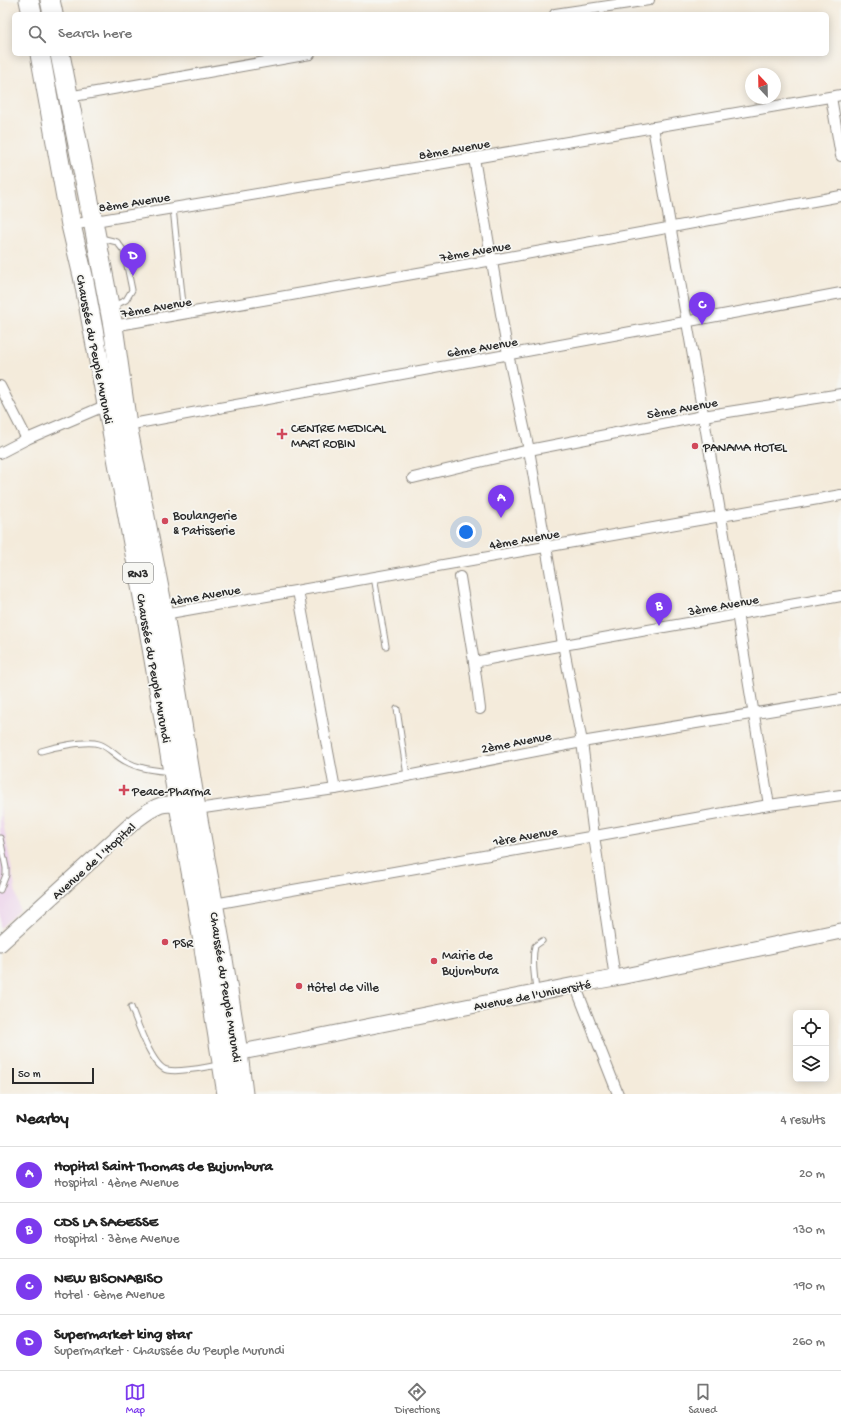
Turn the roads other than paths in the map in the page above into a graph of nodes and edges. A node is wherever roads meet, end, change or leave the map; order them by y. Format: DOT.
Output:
graph roads {
  1 [pos="29,0"];
  2 [pos="50,0"];
  3 [pos="649,0"];
  4 [pos="621,2"];
  5 [pos="32,12"];
  6 [pos="53,12"];
  7 [pos="566,12"];
  8 [pos="40,56"];
  9 [pos="60,56"];
  10 [pos="299,56"];
  11 [pos="836,96"];
  12 [pos="68,97"];
  13 [pos="652,127"];
  14 [pos="841,156"];
  15 [pos="474,158"];
  16 [pos="841,196"];
  17 [pos="173,208"];
  18 [pos="71,225"];
  19 [pos="670,227"];
  20 [pos="95,229"];
  21 [pos="493,260"];
  22 [pos="841,293"];
  23 [pos="184,314"];
  24 [pos="111,317"];
  25 [pos="686,322"];
  26 [pos="508,354"];
  27 [pos="0,386"];
  28 [pos="841,394"];
  29 [pos="115,402"];
  30 [pos="703,416"];
  31 [pos="127,425"];
  32 [pos="27,439"];
  33 [pos="528,450"];
  34 [pos="0,453"];
  35 [pos="413,478"];
  36 [pos="841,495"];
  37 [pos="721,517"];
  38 [pos="546,547"];
  39 [pos="374,577"];
  40 [pos="460,578"];
  41 [pos="298,591"];
  42 [pos="841,596"];
  43 [pos="164,614"];
  44 [pos="737,615"];
  45 [pos="563,644"];
  46 [pos="386,646"];
  47 [pos="474,662"];
  48 [pos="841,699"];
  49 [pos="397,709"];
  50 [pos="480,709"];
  51 [pos="754,714"];
  52 [pos="582,742"];
  53 [pos="41,751"];
  54 [pos="173,772"];
  55 [pos="407,776"];
  56 [pos="335,789"];
  57 [pos="841,795"];
  58 [pos="769,805"];
  59 [pos="188,807"];
  60 [pos="594,836"];
  61 [pos="0,838"];
  62 [pos="0,890"];
  63 [pos="214,904"];
  64 [pos="841,931"];
  65 [pos="542,941"];
  66 [pos="0,944"];
  67 [pos="615,978"];
  68 [pos="575,985"];
  69 [pos="537,992"];
  70 [pos="131,1007"];
  71 [pos="228,1058"];
  72 [pos="227,1094"];
  73 [pos="243,1094"];
  74 [pos="618,1094"];
  1 -- 5 [label="highway"];
  2 -- 6 [label="highway"];
  3 -- 4 [label="street"];
  4 -- 7 [label="street"];
  8 -- 18 [label="highway, Chaussée du Peuple Murundi / RN3"];
  9 -- 12 [label="highway, Chaussée du Peuple Murundi / RN3"];
  10 -- 12 [label="street"];
  11 -- 13 [label="street, 8ème Avenue"];
  11 -- 14 [label="street"];
  12 -- 20 [label="highway, Chaussée du Peuple Murundi / RN3"];
  13 -- 15 [label="street, 8ème Avenue"];
  13 -- 19 [label="street"];
  15 -- 17 [label="street, 8ème Avenue"];
  15 -- 21 [label="street"];
  16 -- 19 [label="street, 7ème Avenue"];
  17 -- 20 [label="street, 8ème Avenue"];
  17 -- 23 [label="lane"];
  18 -- 20 [label="street, 8ème Avenue"];
  18 -- 29 [label="highway, Chaussée du Peuple Murundi / RN3"];
  19 -- 21 [label="street, 7ème Avenue"];
  19 -- 25 [label="street"];
  20 -- 24 [label="highway, Chaussée du Peuple Murundi / RN3"];
  20 -- 24 [label="lane"];
  21 -- 23 [label="street, 7ème Avenue"];
  21 -- 26 [label="street"];
  22 -- 25 [label="street, 6ème Avenue"];
  23 -- 24 [label="street, 7ème Avenue"];
  24 -- 29 [label="highway, Chaussée du Peuple Murundi / RN3"];
  25 -- 26 [label="street, 6ème Avenue"];
  25 -- 30 [label="street"];
  26 -- 31 [label="street, 6ème Avenue"];
  26 -- 33 [label="street"];
  27 -- 32 [label="street"];
  28 -- 30 [label="street, 5ème Avenue"];
  29 -- 31 [label="highway, Chaussée du Peuple Murundi / RN3"];
  29 -- 32 [label="street"];
  29 -- 54 [label="highway, Chaussée du Peuple Murundi / RN3"];
  30 -- 33 [label="street, 5ème Avenue"];
  30 -- 37 [label="street"];
  31 -- 43 [label="highway, Chaussée du Peuple Murundi / RN3"];
  32 -- 34 [label="street"];
  33 -- 35 [label="street, 5ème Avenue"];
  33 -- 38 [label="street"];
  36 -- 37 [label="street, 4ème Avenue"];
  37 -- 38 [label="street, 4ème Avenue"];
  37 -- 44 [label="street"];
  38 -- 39 [label="street, 4ème Avenue"];
  38 -- 45 [label="street"];
  39 -- 41 [label="street, 4ème Avenue"];
  39 -- 46 [label="lane"];
  40 -- 47 [label="street"];
  41 -- 43 [label="street, 4ème Avenue"];
  41 -- 56 [label="street"];
  42 -- 44 [label="street, 3ème Avenue"];
  43 -- 59 [label="highway, Chaussée du Peuple Murundi / RN3"];
  44 -- 45 [label="street, 3ème Avenue"];
  44 -- 51 [label="street"];
  45 -- 47 [label="street, 3ème Avenue"];
  45 -- 52 [label="street"];
  47 -- 50 [label="street"];
  48 -- 51 [label="street, 2ème Avenue"];
  49 -- 55 [label="lane"];
  51 -- 52 [label="street, 2ème Avenue"];
  51 -- 58 [label="street"];
  52 -- 55 [label="street, 2ème Avenue"];
  52 -- 60 [label="street"];
  53 -- 54 [label="lane"];
  54 -- 59 [label="highway, Chaussée du Peuple Murundi / RN3"];
  55 -- 56 [label="street, 2ème Avenue"];
  56 -- 59 [label="street, 2ème Avenue"];
  57 -- 58 [label="street, 1ère Avenue"];
  58 -- 60 [label="street, 1ère Avenue"];
  59 -- 63 [label="highway, Chaussée du Peuple Murundi / RN3"];
  59 -- 66 [label="street, Avenue de l 'Hopital"];
  59 -- 71 [label="highway, Chaussée du Peuple Murundi / RN3"];
  60 -- 63 [label="street, 1ère Avenue"];
  60 -- 67 [label="street"];
  61 -- 62 [label="lane"];
  63 -- 71 [label="highway, Chaussée du Peuple Murundi / RN3"];
  64 -- 67 [label="street, Avenue de l'Université"];
  65 -- 69 [label="lane"];
  67 -- 68 [label="street, Avenue de l'Université"];
  68 -- 69 [label="street, Avenue de l'Université"];
  68 -- 74 [label="street"];
  69 -- 71 [label="street, Avenue de l'Université"];
  70 -- 71 [label="lane"];
  71 -- 72 [label="highway, Chaussée du Peuple Murundi / RN3"];
  71 -- 73 [label="highway, Chaussée du Peuple Murundi / RN3"];
}
